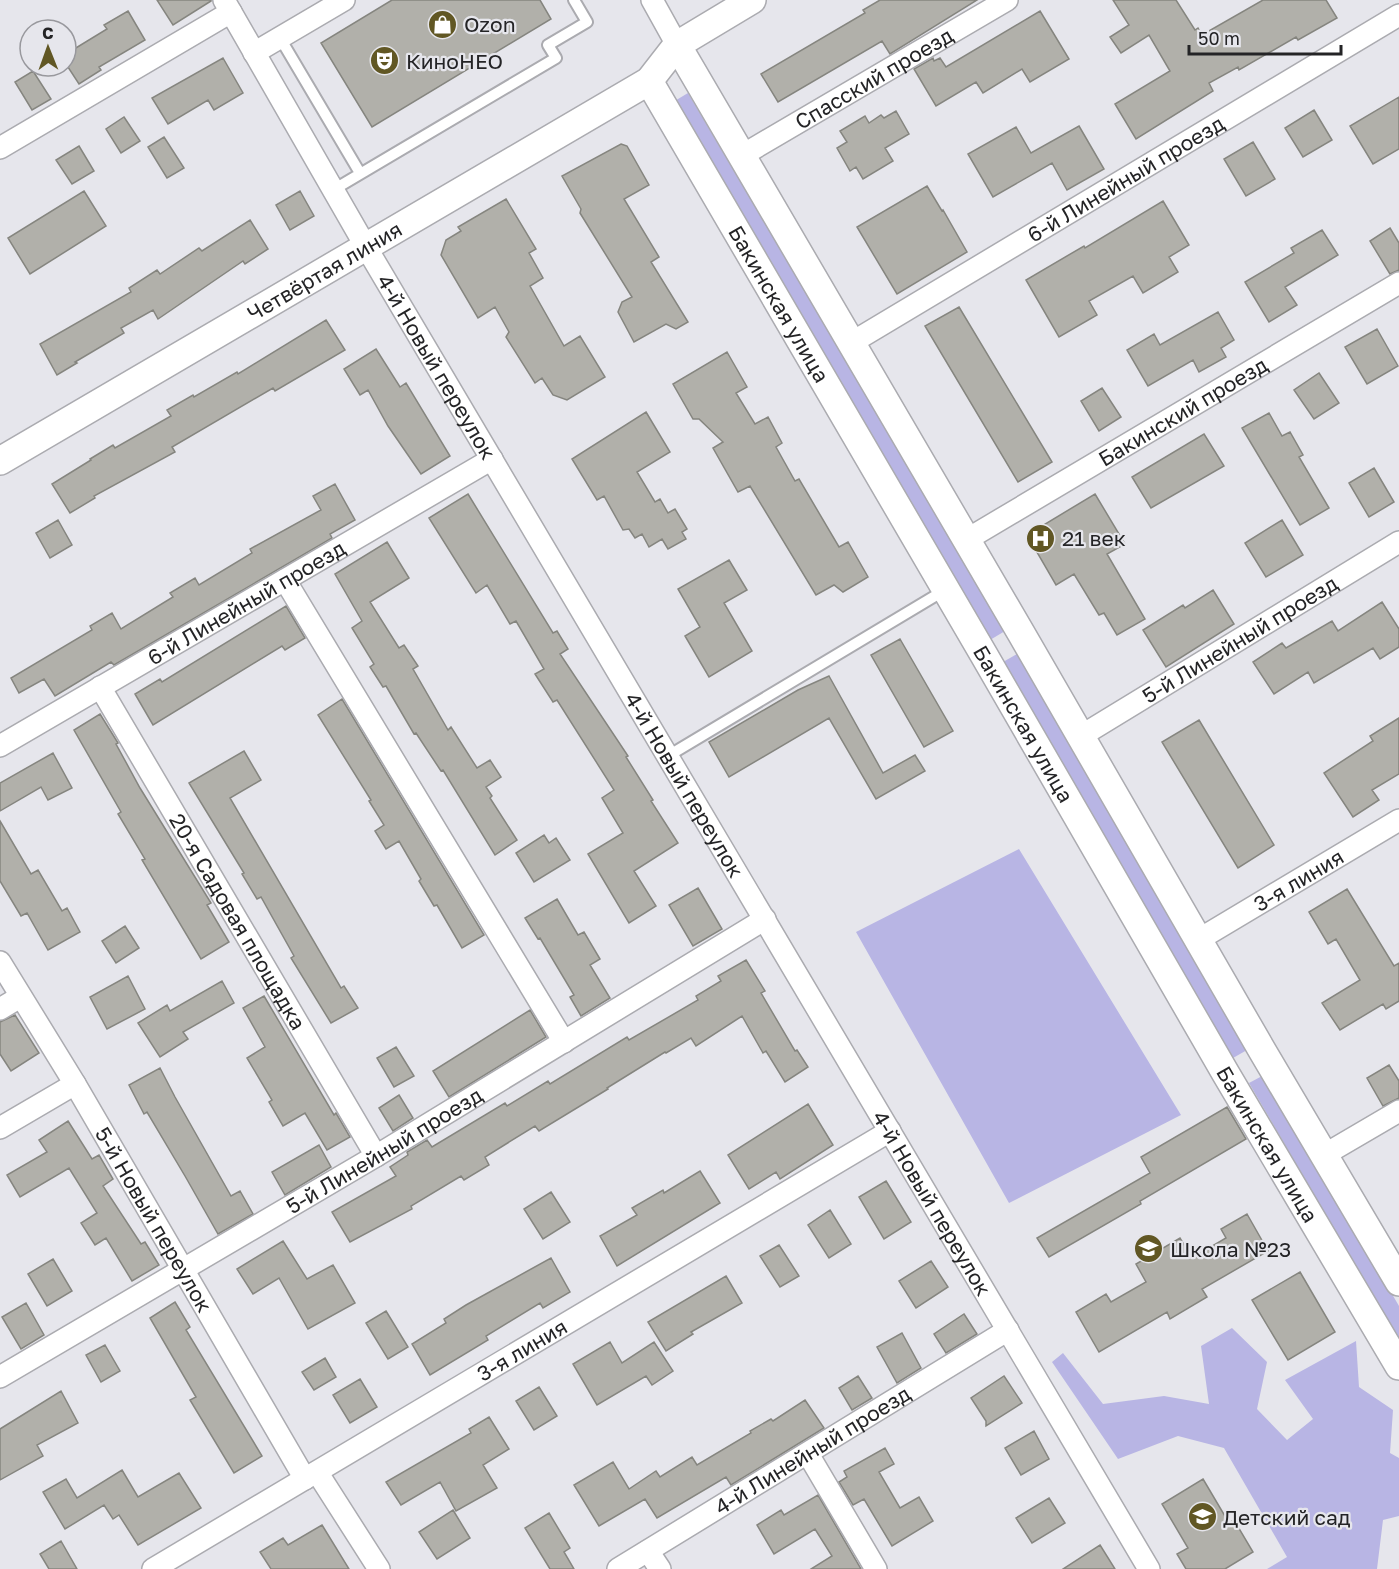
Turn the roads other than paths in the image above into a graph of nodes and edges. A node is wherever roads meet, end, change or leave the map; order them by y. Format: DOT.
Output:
graph roads {
  1 [pos="344,0"];
  2 [pos="574,0"];
  3 [pos="652,0"];
  4 [pos="752,0"];
  5 [pos="1008,0"];
  6 [pos="227,6"];
  7 [pos="1399,15"];
  8 [pos="280,38"];
  9 [pos="677,45"];
  10 [pos="254,53"];
  11 [pos="649,81"];
  12 [pos="0,148"];
  13 [pos="741,156"];
  14 [pos="360,173"];
  15 [pos="333,190"];
  16 [pos="366,247"];
  17 [pos="1399,284"];
  18 [pos="851,343"];
  19 [pos="492,459"];
  20 [pos="0,461"];
  21 [pos="966,540"];
  22 [pos="1399,542"];
  23 [pos="285,580"];
  24 [pos="946,590"];
  25 [pos="1021,633"];
  26 [pos="984,655"];
  27 [pos="100,687"];
  28 [pos="1081,736"];
  29 [pos="0,746"];
  30 [pos="668,756"];
  31 [pos="1399,820"];
  32 [pos="765,919"];
  33 [pos="1198,940"];
  34 [pos="0,962"];
  35 [pos="20,997"];
  36 [pos="0,1009"];
  37 [pos="564,1042"];
  38 [pos="1263,1052"];
  39 [pos="1226,1074"];
  40 [pos="75,1084"];
  41 [pos="1399,1111"];
  42 [pos="0,1128"];
  43 [pos="890,1131"];
  44 [pos="1324,1155"];
  45 [pos="376,1156"];
  46 [pos="183,1268"];
  47 [pos="1399,1282"];
  48 [pos="1008,1330"];
  49 [pos="1399,1366"];
  50 [pos="0,1377"];
  51 [pos="808,1454"];
  52 [pos="311,1475"];
  53 [pos="648,1551"];
  54 [pos="153,1569"];
  55 [pos="379,1569"];
  56 [pos="618,1569"];
  57 [pos="660,1569"];
  58 [pos="876,1569"];
  59 [pos="1149,1569"];
  1 -- 8 [label="street"];
  2 -- 14 [label="lane"];
  3 -- 9 [label="street, Бакинская улица"];
  4 -- 9 [label="street"];
  5 -- 13 [label="street, Спасский проезд"];
  6 -- 10 [label="street, 4-й Новый переулок"];
  6 -- 12 [label="street"];
  7 -- 18 [label="street, 6-й Линейный проезд"];
  8 -- 10 [label="street"];
  8 -- 14 [label="lane"];
  9 -- 11 [label="street"];
  9 -- 13 [label="street, Бакинская улица"];
  10 -- 15 [label="street, 4-й Новый переулок"];
  11 -- 16 [label="street, Четвёртая линия"];
  11 -- 24 [label="street, Бакинская улица"];
  13 -- 18 [label="street, Бакинская улица"];
  14 -- 15 [label="lane"];
  15 -- 16 [label="street, 4-й Новый переулок"];
  16 -- 19 [label="street, 4-й Новый переулок"];
  16 -- 20 [label="street, Четвёртая линия"];
  17 -- 21 [label="street, Бакинский проезд"];
  18 -- 21 [label="street, Бакинская улица"];
  19 -- 23 [label="street, 6-й Линейный проезд"];
  19 -- 30 [label="street, 4-й Новый переулок"];
  21 -- 25 [label="street, Бакинская улица"];
  22 -- 28 [label="street, 5-й Линейный проезд"];
  23 -- 27 [label="street, 6-й Линейный проезд"];
  23 -- 37 [label="street"];
  24 -- 26 [label="street, Бакинская улица"];
  24 -- 30 [label="lane"];
  25 -- 26 [label="street"];
  25 -- 28 [label="street, Бакинская улица"];
  26 -- 39 [label="street, Бакинская улица"];
  27 -- 29 [label="street, 6-й Линейный проезд"];
  27 -- 45 [label="street, 20-я Садовая площадка"];
  28 -- 33 [label="street, Бакинская улица"];
  30 -- 32 [label="street, 4-й Новый переулок"];
  31 -- 33 [label="street, 3-я линия"];
  32 -- 37 [label="street, 5-й Линейный проезд"];
  32 -- 43 [label="street, 4-й Новый переулок"];
  33 -- 38 [label="street, Бакинская улица"];
  34 -- 35 [label="street, 5-й Новый переулок"];
  35 -- 36 [label="street"];
  35 -- 40 [label="street, 5-й Новый переулок"];
  37 -- 45 [label="street, 5-й Линейный проезд"];
  38 -- 39 [label="street"];
  38 -- 44 [label="street, Бакинская улица"];
  39 -- 49 [label="street, Бакинская улица"];
  40 -- 42 [label="street"];
  40 -- 46 [label="street, 5-й Новый переулок"];
  41 -- 44 [label="street"];
  43 -- 48 [label="street, 4-й Новый переулок"];
  43 -- 52 [label="street, 3-я линия"];
  44 -- 47 [label="street, Бакинская улица"];
  45 -- 46 [label="street, 5-й Линейный проезд"];
  46 -- 50 [label="street, 5-й Линейный проезд"];
  46 -- 52 [label="street, 5-й Новый переулок"];
  48 -- 51 [label="street, 4-й Линейный проезд"];
  48 -- 59 [label="street, 4-й Новый переулок"];
  51 -- 53 [label="street, 4-й Линейный проезд"];
  51 -- 58 [label="street"];
  52 -- 54 [label="street, 3-я линия"];
  52 -- 55 [label="street, 5-й Новый переулок"];
  53 -- 56 [label="street, 4-й Линейный проезд"];
  53 -- 57 [label="street"];
}
